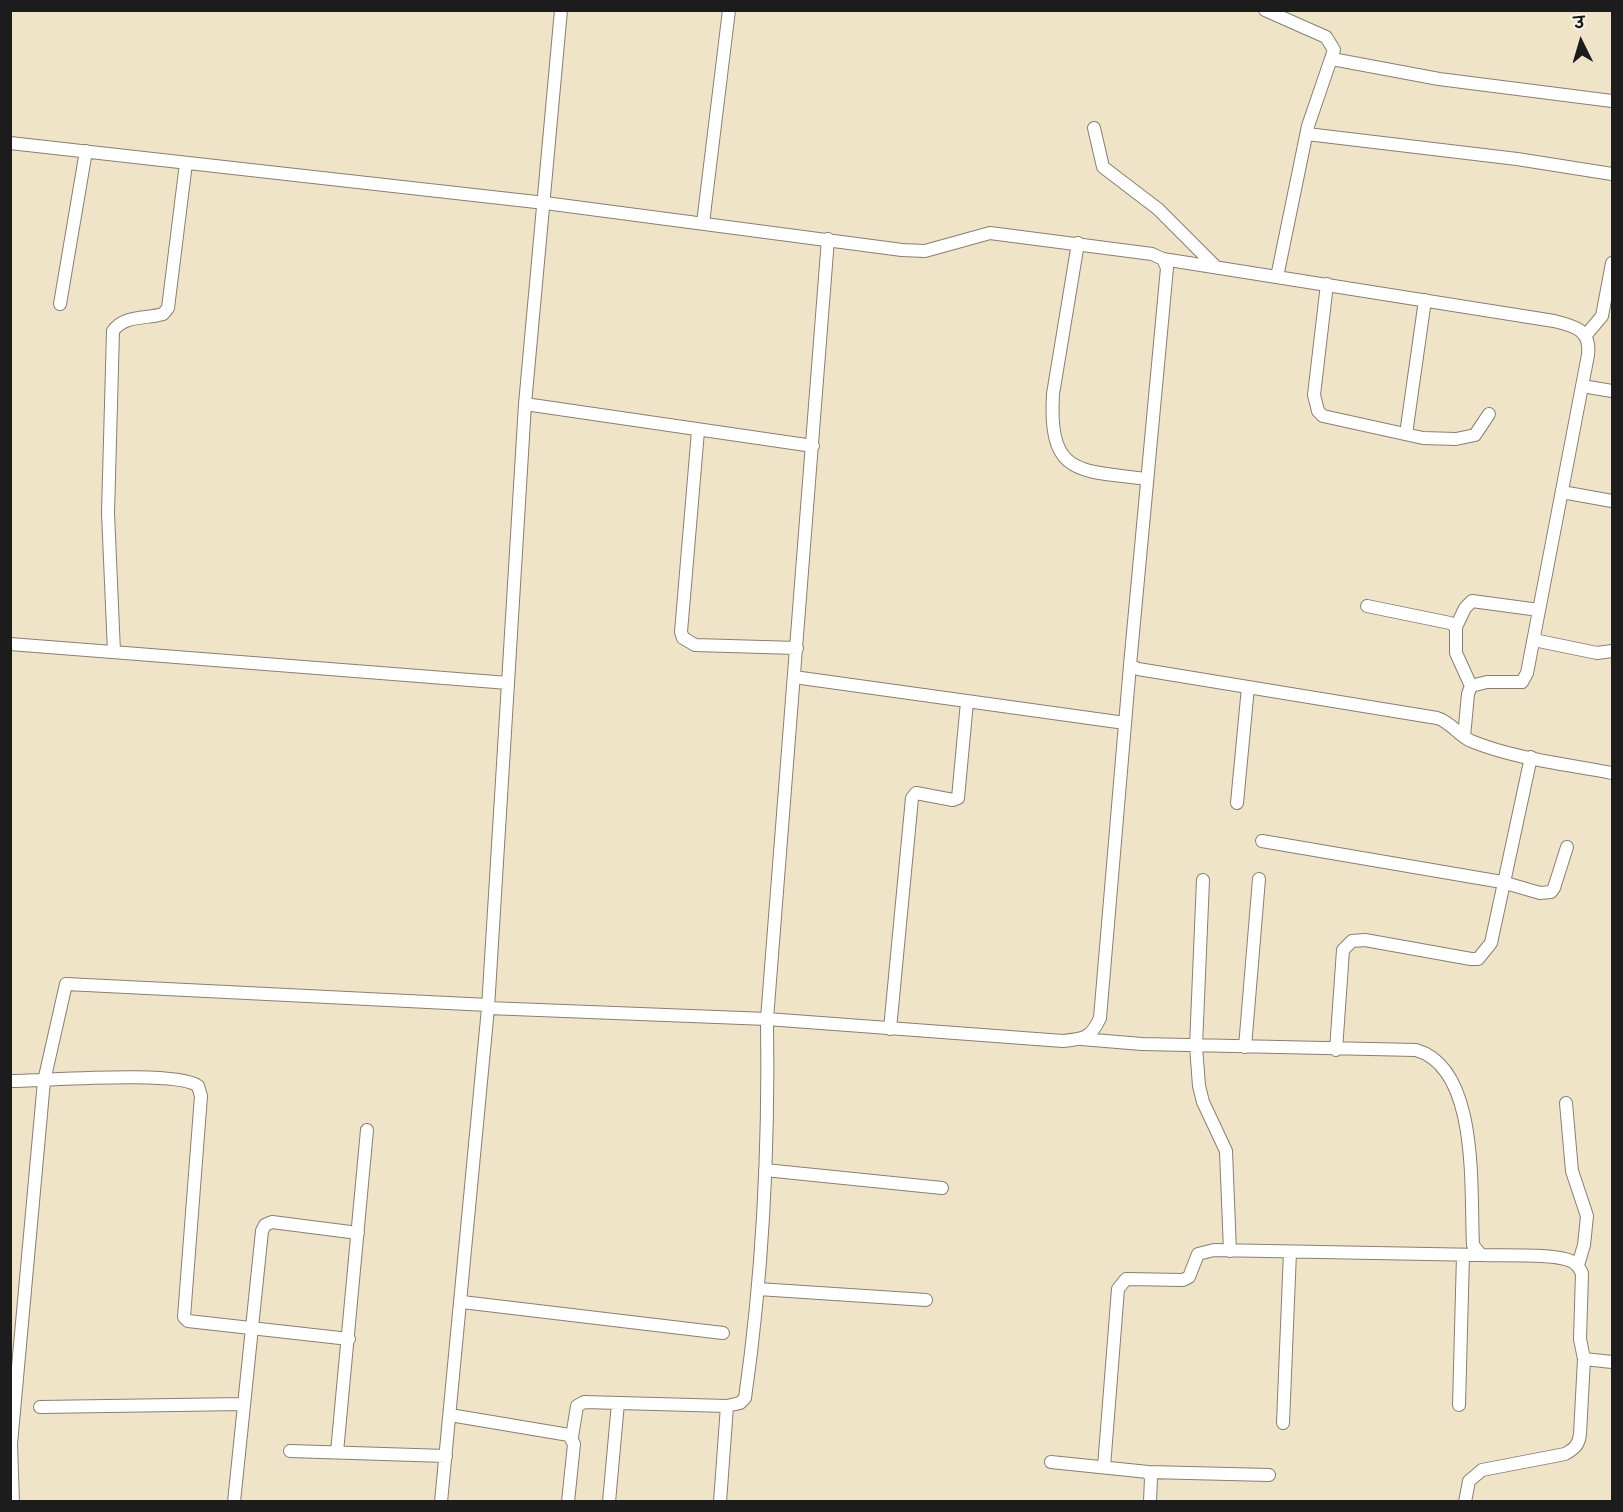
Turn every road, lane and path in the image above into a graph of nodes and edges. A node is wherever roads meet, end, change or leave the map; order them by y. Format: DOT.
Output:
graph roads {
  1 [pos="561,10"];
  2 [pos="729,10"];
  3 [pos="1265,10"];
  4 [pos="1332,59"];
  5 [pos="1612,101"];
  6 [pos="1094,128"];
  7 [pos="1307,134"];
  8 [pos="10,143"];
  9 [pos="86,152"];
  10 [pos="186,163"];
  11 [pos="1612,174"];
  12 [pos="545,202"];
  13 [pos="703,223"];
  14 [pos="828,239"];
  15 [pos="1078,243"];
  16 [pos="1163,259"];
  17 [pos="1612,263"];
  18 [pos="1216,267"];
  19 [pos="1277,277"];
  20 [pos="1327,284"];
  21 [pos="1425,300"];
  22 [pos="60,304"];
  23 [pos="1586,335"];
  24 [pos="1582,386"];
  25 [pos="1612,391"];
  26 [pos="525,404"];
  27 [pos="1489,414"];
  28 [pos="698,431"];
  29 [pos="1406,434"];
  30 [pos="813,446"];
  31 [pos="1146,479"];
  32 [pos="1562,492"];
  33 [pos="1612,501"];
  34 [pos="1367,606"];
  35 [pos="1539,610"];
  36 [pos="1456,627"];
  37 [pos="1533,640"];
  38 [pos="10,644"];
  39 [pos="797,648"];
  40 [pos="1612,651"];
  41 [pos="114,652"];
  42 [pos="1130,665"];
  43 [pos="794,677"];
  44 [pos="508,683"];
  45 [pos="1472,686"];
  46 [pos="1248,687"];
  47 [pos="967,702"];
  48 [pos="1125,723"];
  49 [pos="1464,737"];
  50 [pos="1531,757"];
  51 [pos="1612,773"];
  52 [pos="1238,803"];
  53 [pos="1262,842"];
  54 [pos="1567,847"];
  55 [pos="1259,879"];
  56 [pos="1203,880"];
  57 [pos="1502,882"];
  58 [pos="488,1007"];
  59 [pos="767,1019"];
  60 [pos="890,1029"];
  61 [pos="1080,1039"];
  62 [pos="1197,1046"];
  63 [pos="1245,1047"];
  64 [pos="1336,1050"];
  65 [pos="10,1081"];
  66 [pos="44,1081"];
  67 [pos="1566,1103"];
  68 [pos="368,1130"];
  69 [pos="765,1170"];
  70 [pos="942,1188"];
  71 [pos="358,1233"];
  72 [pos="1230,1251"];
  73 [pos="1290,1252"];
  74 [pos="1463,1255"];
  75 [pos="1481,1255"];
  76 [pos="1578,1265"];
  77 [pos="758,1289"];
  78 [pos="926,1300"];
  79 [pos="462,1302"];
  80 [pos="250,1329"];
  81 [pos="723,1333"];
  82 [pos="349,1339"];
  83 [pos="15,1348"];
  84 [pos="1584,1359"];
  85 [pos="1612,1362"];
  86 [pos="618,1403"];
  87 [pos="243,1404"];
  88 [pos="1459,1405"];
  89 [pos="727,1406"];
  90 [pos="40,1407"];
  91 [pos="450,1415"];
  92 [pos="1283,1422"];
  93 [pos="572,1437"];
  94 [pos="290,1451"];
  95 [pos="337,1452"];
  96 [pos="446,1456"];
  97 [pos="1051,1462"];
  98 [pos="1104,1467"];
  99 [pos="1148,1472"];
  100 [pos="1269,1475"];
  101 [pos="13,1502"];
  102 [pos="234,1502"];
  103 [pos="441,1502"];
  104 [pos="568,1502"];
  105 [pos="609,1502"];
  106 [pos="720,1502"];
  107 [pos="1150,1502"];
  108 [pos="1465,1502"];
  1 -- 12 [label="street"];
  2 -- 13 [label="street"];
  3 -- 4 [label="street"];
  4 -- 5 [label="street"];
  4 -- 7 [label="street"];
  6 -- 18 [label="street"];
  7 -- 11 [label="street"];
  7 -- 19 [label="street"];
  8 -- 9 [label="street"];
  9 -- 10 [label="street"];
  9 -- 22 [label="street"];
  10 -- 12 [label="street"];
  10 -- 41 [label="street"];
  12 -- 13 [label="street"];
  12 -- 26 [label="street"];
  13 -- 14 [label="street"];
  14 -- 15 [label="street"];
  14 -- 30 [label="street"];
  15 -- 16 [label="street"];
  15 -- 31 [label="street"];
  16 -- 18 [label="street"];
  16 -- 31 [label="street"];
  17 -- 23 [label="street"];
  18 -- 19 [label="street"];
  19 -- 20 [label="street"];
  20 -- 21 [label="street"];
  20 -- 29 [label="street"];
  21 -- 23 [label="street"];
  21 -- 29 [label="street"];
  23 -- 24 [label="street"];
  24 -- 25 [label="street"];
  24 -- 32 [label="street"];
  26 -- 28 [label="street"];
  26 -- 44 [label="street"];
  27 -- 29 [label="street"];
  28 -- 30 [label="street"];
  28 -- 39 [label="street"];
  30 -- 39 [label="street"];
  31 -- 42 [label="street"];
  32 -- 33 [label="street"];
  32 -- 35 [label="street"];
  34 -- 36 [label="street"];
  35 -- 36 [label="street"];
  35 -- 37 [label="street"];
  36 -- 45 [label="street"];
  37 -- 40 [label="street"];
  37 -- 45 [label="street"];
  38 -- 41 [label="street"];
  39 -- 43 [label="street"];
  41 -- 44 [label="street"];
  42 -- 46 [label="street"];
  42 -- 48 [label="street"];
  43 -- 47 [label="street"];
  43 -- 59 [label="street"];
  44 -- 58 [label="street"];
  45 -- 49 [label="street"];
  46 -- 49 [label="street"];
  46 -- 52 [label="street"];
  47 -- 48 [label="street"];
  47 -- 60 [label="street"];
  48 -- 61 [label="street"];
  49 -- 50 [label="street"];
  50 -- 51 [label="street"];
  50 -- 57 [label="street"];
  53 -- 57 [label="street"];
  54 -- 57 [label="street"];
  55 -- 63 [label="street"];
  56 -- 62 [label="street"];
  57 -- 64 [label="street"];
  58 -- 59 [label="street"];
  58 -- 66 [label="street"];
  58 -- 79 [label="street"];
  59 -- 60 [label="street"];
  59 -- 69 [label="street"];
  60 -- 61 [label="street"];
  61 -- 62 [label="street"];
  62 -- 63 [label="street"];
  62 -- 72 [label="street"];
  63 -- 64 [label="street"];
  64 -- 75 [label="street"];
  65 -- 66 [label="street"];
  66 -- 80 [label="street"];
  66 -- 83 [label="street"];
  67 -- 76 [label="street"];
  68 -- 71 [label="street"];
  69 -- 70 [label="street"];
  69 -- 77 [label="street"];
  71 -- 80 [label="street"];
  71 -- 82 [label="street"];
  72 -- 73 [label="street"];
  72 -- 98 [label="street"];
  73 -- 74 [label="street"];
  73 -- 92 [label="street"];
  74 -- 75 [label="street"];
  74 -- 88 [label="street"];
  75 -- 76 [label="street"];
  76 -- 84 [label="street"];
  77 -- 78 [label="street"];
  77 -- 89 [label="street"];
  79 -- 81 [label="street"];
  79 -- 91 [label="street"];
  80 -- 82 [label="street"];
  80 -- 87 [label="street"];
  82 -- 95 [label="street"];
  83 -- 101 [label="street"];
  84 -- 85 [label="street"];
  84 -- 108 [label="street"];
  86 -- 89 [label="street"];
  86 -- 93 [label="street"];
  86 -- 105 [label="street"];
  87 -- 90 [label="street"];
  87 -- 102 [label="street"];
  89 -- 106 [label="street"];
  91 -- 93 [label="street"];
  91 -- 96 [label="street"];
  93 -- 104 [label="street"];
  94 -- 95 [label="street"];
  95 -- 96 [label="street"];
  96 -- 103 [label="street"];
  97 -- 98 [label="street"];
  98 -- 99 [label="street"];
  99 -- 100 [label="street"];
  99 -- 107 [label="street"];
}
